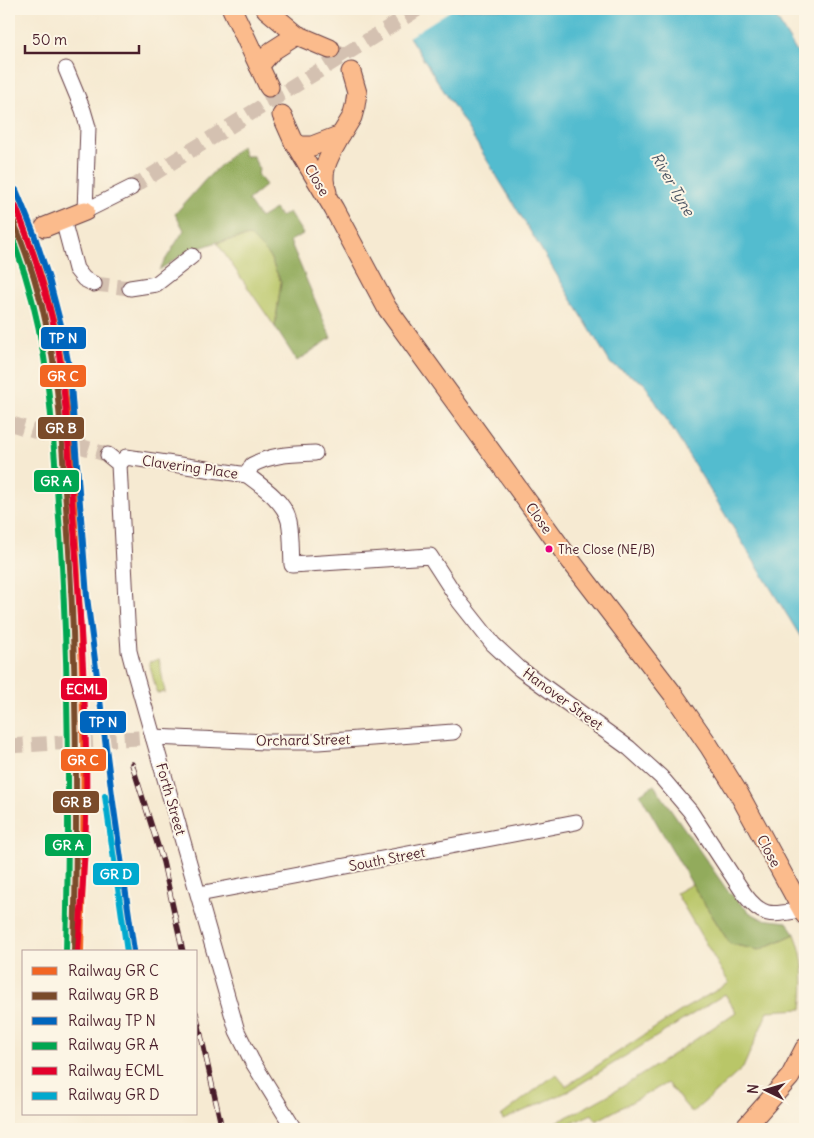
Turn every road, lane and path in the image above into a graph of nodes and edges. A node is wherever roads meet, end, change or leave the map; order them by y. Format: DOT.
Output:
graph roads {
  1 [pos="232,9"];
  2 [pos="266,9"];
  3 [pos="297,35"];
  4 [pos="330,49"];
  5 [pos="259,66"];
  6 [pos="66,69"];
  7 [pos="352,72"];
  8 [pos="269,87"];
  9 [pos="282,115"];
  10 [pos="341,135"];
  11 [pos="294,142"];
  12 [pos="131,188"];
  13 [pos="334,209"];
  14 [pos="85,211"];
  15 [pos="63,220"];
  16 [pos="45,227"];
  17 [pos="192,256"];
  18 [pos="94,284"];
  19 [pos="130,288"];
  20 [pos="315,453"];
  21 [pos="114,459"];
  22 [pos="247,475"];
  23 [pos="453,732"];
  24 [pos="153,738"];
  25 [pos="576,822"];
  26 [pos="199,894"];
  27 [pos="804,913"];
  28 [pos="805,1048"];
  29 [pos="294,1129"];
  30 [pos="744,1129"];
  1 -- 5 [label="main road"];
  2 -- 3 [label="main road"];
  3 -- 4 [label="main road"];
  3 -- 5 [label="main road"];
  5 -- 8 [label="main road"];
  6 -- 14 [label="street"];
  7 -- 10 [label="main road"];
  9 -- 11 [label="main road, Close"];
  10 -- 11 [label="main road"];
  10 -- 13 [label="main road"];
  11 -- 13 [label="main road, Close"];
  12 -- 14 [label="street"];
  13 -- 27 [label="main road, Close"];
  14 -- 15 [label="main road"];
  15 -- 16 [label="main road"];
  15 -- 18 [label="street"];
  17 -- 19 [label="street"];
  20 -- 22 [label="street, Clavering Place"];
  21 -- 22 [label="street, Clavering Place"];
  21 -- 24 [label="street, Forth Street"];
  22 -- 27 [label="street, Hanover Street"];
  23 -- 24 [label="street, Orchard Street"];
  24 -- 26 [label="street, Forth Street"];
  25 -- 26 [label="street, South Street"];
  26 -- 29 [label="street, Forth Street"];
  28 -- 30 [label="main road"];
}
